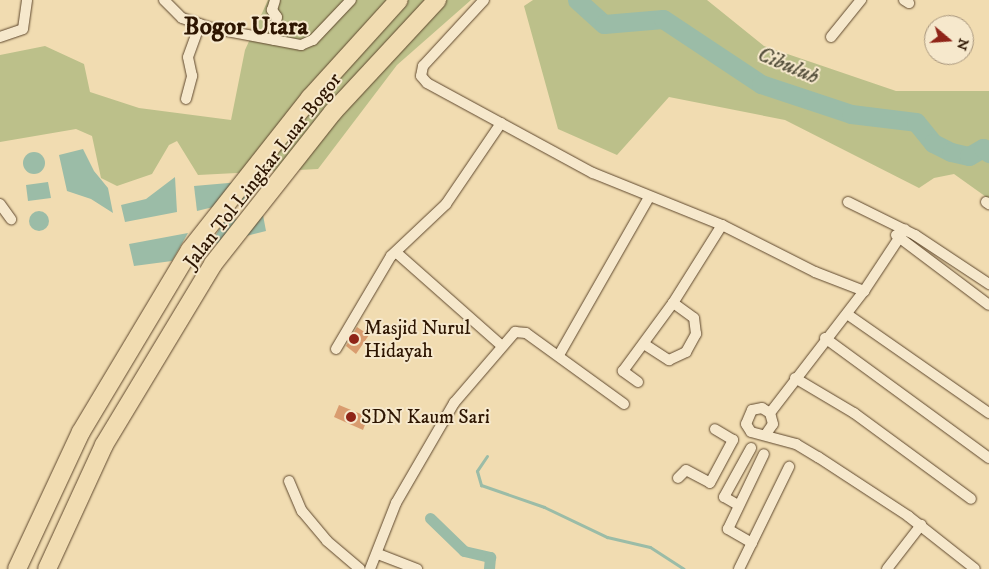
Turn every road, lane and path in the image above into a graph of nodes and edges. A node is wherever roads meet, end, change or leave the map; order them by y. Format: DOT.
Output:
graph roads {
  1 [pos="27,0"];
  2 [pos="164,0"];
  3 [pos="275,0"];
  4 [pos="351,0"];
  5 [pos="399,0"];
  6 [pos="437,0"];
  7 [pos="484,0"];
  8 [pos="861,0"];
  9 [pos="200,24"];
  10 [pos="0,37"];
  11 [pos="831,37"];
  12 [pos="274,40"];
  13 [pos="186,99"];
  14 [pos="501,123"];
  15 [pos="649,197"];
  16 [pos="848,202"];
  17 [pos="0,204"];
  18 [pos="11,219"];
  19 [pos="722,225"];
  20 [pos="893,227"];
  21 [pos="905,230"];
  22 [pos="898,240"];
  23 [pos="398,254"];
  24 [pos="989,271"];
  25 [pos="986,282"];
  26 [pos="864,291"];
  27 [pos="673,303"];
  28 [pos="989,305"];
  29 [pos="847,314"];
  30 [pos="826,338"];
  31 [pos="644,344"];
  32 [pos="501,345"];
  33 [pos="336,349"];
  34 [pos="559,355"];
  35 [pos="795,378"];
  36 [pos="638,382"];
  37 [pos="624,404"];
  38 [pos="770,413"];
  39 [pos="989,414"];
  40 [pos="715,428"];
  41 [pos="766,434"];
  42 [pos="751,448"];
  43 [pos="764,454"];
  44 [pos="989,458"];
  45 [pos="789,467"];
  46 [pos="678,478"];
  47 [pos="712,479"];
  48 [pos="289,481"];
  49 [pos="729,486"];
  50 [pos="972,499"];
  51 [pos="738,504"];
  52 [pos="921,525"];
  53 [pos="752,543"];
  54 [pos="378,554"];
  55 [pos="17,569"];
  56 [pos="47,569"];
  57 [pos="360,569"];
  58 [pos="370,569"];
  59 [pos="417,569"];
  60 [pos="739,569"];
  61 [pos="887,569"];
  62 [pos="975,569"];
  1 -- 10 [label="street"];
  2 -- 9 [label="street"];
  3 -- 12 [label="street"];
  4 -- 12 [label="street"];
  5 -- 55 [label="highway, Jalan Tol Lingkar Luar Bogor"];
  6 -- 56 [label="highway, Jalan Tol Lingkar Luar Bogor"];
  7 -- 14 [label="street"];
  8 -- 11 [label="street"];
  9 -- 12 [label="street"];
  9 -- 13 [label="street"];
  14 -- 15 [label="street"];
  14 -- 23 [label="street"];
  15 -- 19 [label="street"];
  15 -- 34 [label="street"];
  16 -- 20 [label="street"];
  17 -- 18 [label="street"];
  19 -- 26 [label="street"];
  19 -- 27 [label="street"];
  20 -- 21 [label="street"];
  20 -- 22 [label="street"];
  21 -- 22 [label="street"];
  21 -- 25 [label="street"];
  22 -- 26 [label="street"];
  22 -- 28 [label="street"];
  23 -- 32 [label="street"];
  23 -- 33 [label="street"];
  24 -- 25 [label="street"];
  26 -- 29 [label="street"];
  27 -- 31 [label="street"];
  27 -- 31 [label="street"];
  29 -- 30 [label="street"];
  29 -- 39 [label="street"];
  30 -- 35 [label="street"];
  30 -- 44 [label="street"];
  31 -- 36 [label="street"];
  32 -- 34 [label="street"];
  32 -- 54 [label="street"];
  34 -- 37 [label="street"];
  35 -- 38 [label="street"];
  35 -- 50 [label="street"];
  38 -- 41 [label="street"];
  38 -- 41 [label="street"];
  40 -- 47 [label="street"];
  41 -- 52 [label="street"];
  42 -- 49 [label="street"];
  43 -- 51 [label="street"];
  45 -- 53 [label="street"];
  46 -- 47 [label="street"];
  47 -- 49 [label="street"];
  48 -- 57 [label="street"];
  49 -- 51 [label="street"];
  51 -- 53 [label="street"];
  52 -- 61 [label="street"];
  52 -- 62 [label="street"];
  53 -- 60 [label="street"];
  54 -- 58 [label="street"];
  54 -- 59 [label="street"];
}
